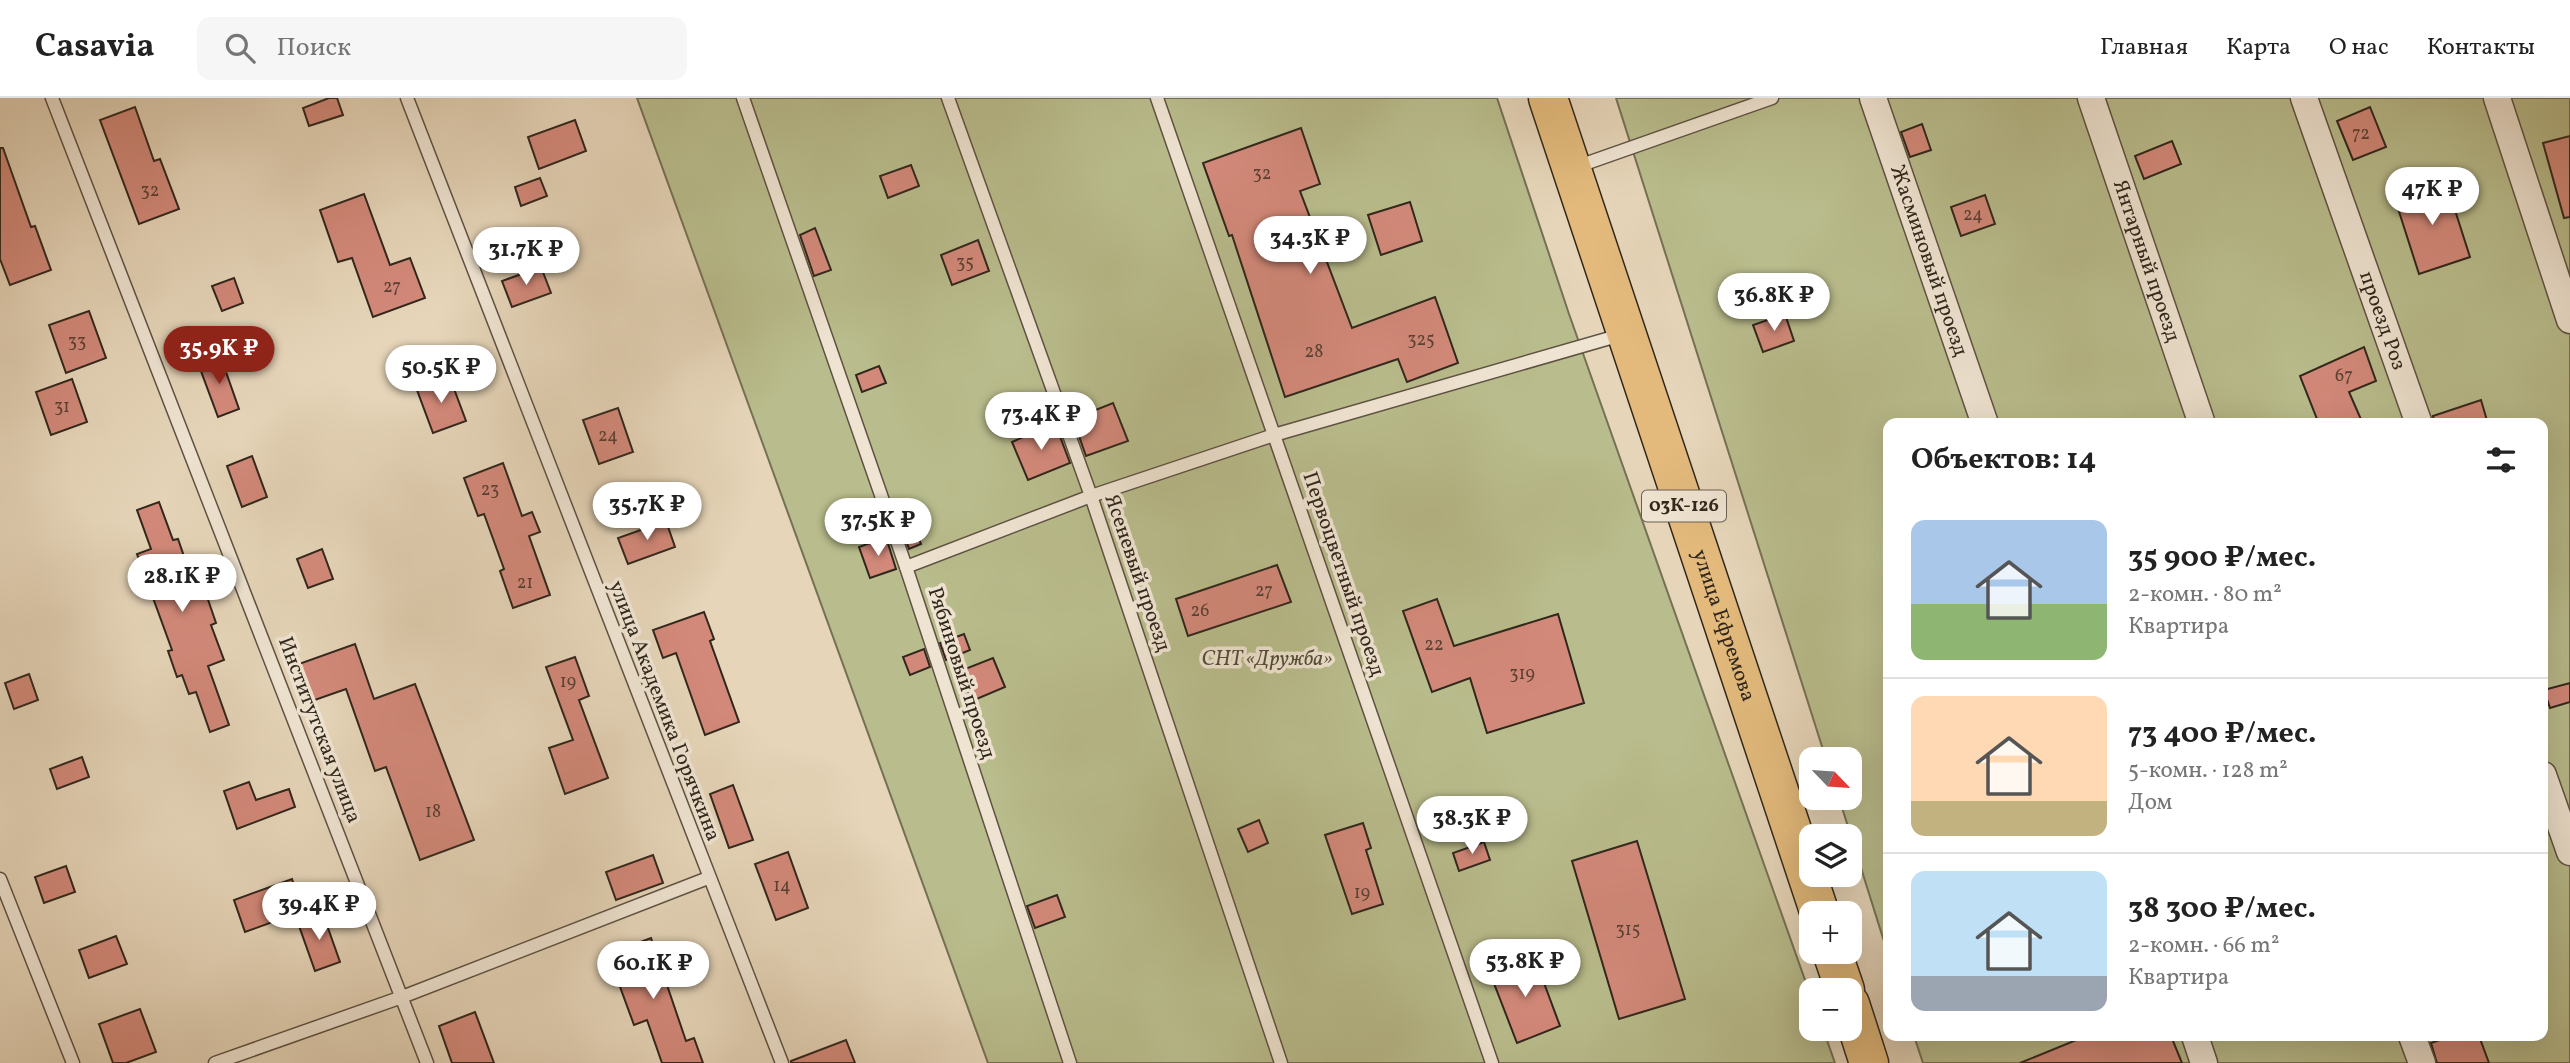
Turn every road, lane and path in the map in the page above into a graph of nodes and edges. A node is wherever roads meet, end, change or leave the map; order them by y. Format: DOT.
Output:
graph roads {
  1 [pos="52,98"];
  2 [pos="407,98"];
  3 [pos="743,98"];
  4 [pos="948,98"];
  5 [pos="1157,98"];
  6 [pos="1548,98"];
  7 [pos="1772,98"];
  8 [pos="1873,98"];
  9 [pos="2091,98"];
  10 [pos="2304,98"];
  11 [pos="2497,98"];
  12 [pos="1573,168"];
  13 [pos="2570,320"];
  14 [pos="1627,333"];
  15 [pos="1983,418"];
  16 [pos="2200,418"];
  17 [pos="2417,418"];
  18 [pos="1274,435"];
  19 [pos="1091,496"];
  20 [pos="906,566"];
  21 [pos="2548,789"];
  22 [pos="2570,852"];
  23 [pos="708,878"];
  24 [pos="0,879"];
  25 [pos="1816,901"];
  26 [pos="402,997"];
  27 [pos="1862,1041"];
  28 [pos="2197,1041"];
  29 [pos="2414,1041"];
  30 [pos="73,1063"];
  31 [pos="215,1063"];
  32 [pos="427,1063"];
  33 [pos="782,1063"];
  34 [pos="1070,1063"];
  35 [pos="1281,1063"];
  36 [pos="1492,1063"];
  37 [pos="1869,1063"];
  38 [pos="2204,1063"];
  39 [pos="2421,1063"];
  1 -- 26 [label="lane, Институтская улица"];
  2 -- 23 [label="lane, улица Академика Горячкина"];
  3 -- 20 [label="lane, Рябиновый проезд"];
  4 -- 19 [label="lane, Ясеневый проезд"];
  5 -- 18 [label="lane, Первоцветный проезд"];
  6 -- 12 [label="main road, улица Ефремова / 03К-126"];
  7 -- 12 [label="lane"];
  8 -- 15 [label="street, Жасминовый проезд"];
  9 -- 16 [label="street, Янтарный проезд"];
  10 -- 17 [label="street, проезд Роз"];
  11 -- 13 [label="street"];
  12 -- 14 [label="main road, улица Ефремова / 03К-126"];
  14 -- 18 [label="lane"];
  14 -- 25 [label="main road, улица Ефремова / 03К-126"];
  18 -- 19 [label="lane"];
  18 -- 36 [label="lane, Первоцветный проезд"];
  19 -- 20 [label="lane"];
  19 -- 35 [label="lane, Ясеневый проезд"];
  20 -- 34 [label="lane, Рябиновый проезд"];
  21 -- 22 [label="street"];
  23 -- 26 [label="lane"];
  23 -- 33 [label="lane, улица Академика Горячкина"];
  24 -- 30 [label="lane"];
  26 -- 31 [label="lane"];
  26 -- 32 [label="lane, Институтская улица"];
  27 -- 37 [label="main road"];
  28 -- 38 [label="street"];
  29 -- 39 [label="street"];
}
